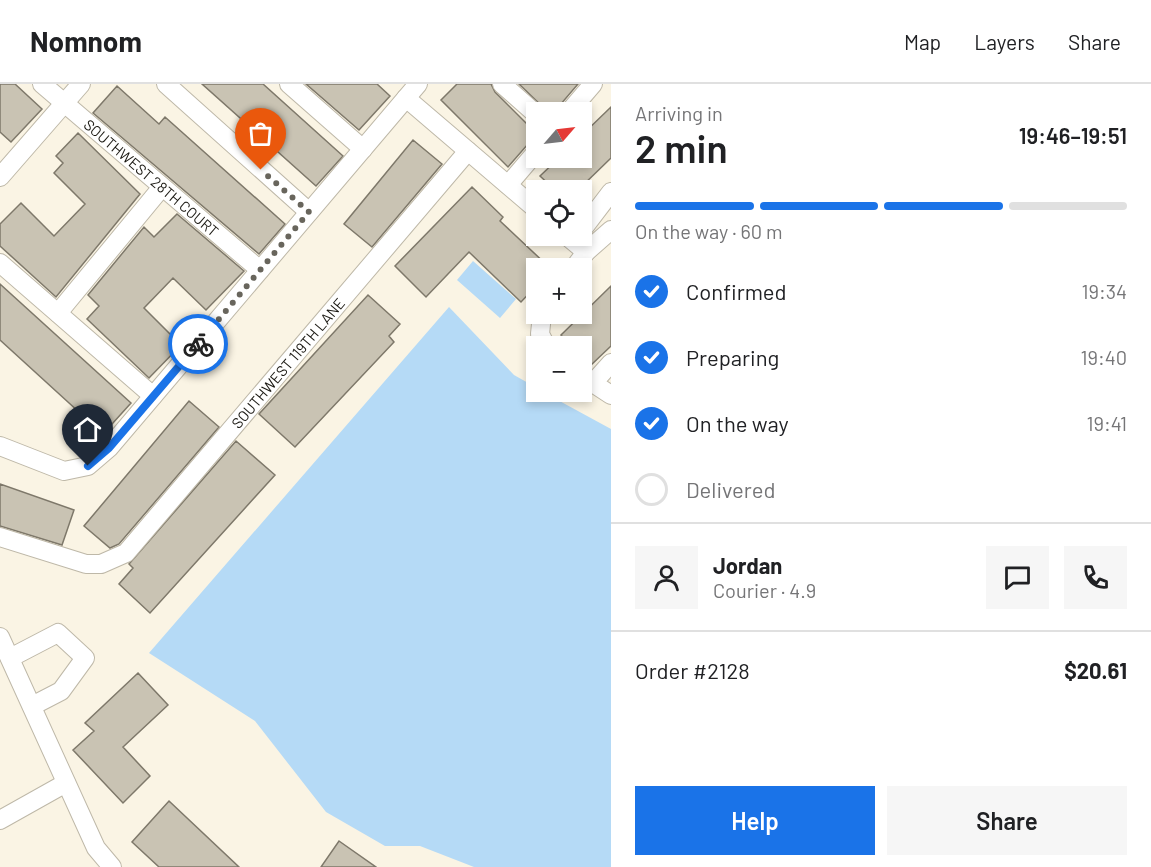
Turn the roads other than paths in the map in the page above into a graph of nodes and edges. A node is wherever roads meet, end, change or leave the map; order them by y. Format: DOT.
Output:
graph roads {
  1 [pos="42,84"];
  2 [pos="81,84"];
  3 [pos="166,84"];
  4 [pos="289,84"];
  5 [pos="502,84"];
  6 [pos="593,84"];
  7 [pos="412,91"];
  8 [pos="578,102"];
  9 [pos="64,103"];
  10 [pos="526,105"];
  11 [pos="363,149"];
  12 [pos="468,151"];
  13 [pos="526,164"];
  14 [pos="0,177"];
  15 [pos="508,185"];
  16 [pos="162,187"];
  17 [pos="611,192"];
  18 [pos="526,201"];
  19 [pos="309,212"];
  20 [pos="592,218"];
  21 [pos="611,230"];
  22 [pos="592,235"];
  23 [pos="0,263"];
  24 [pos="260,270"];
  25 [pos="58,313"];
  26 [pos="611,363"];
  27 [pos="592,376"];
  28 [pos="592,382"];
  29 [pos="611,395"];
  30 [pos="153,396"];
  31 [pos="0,446"];
  32 [pos="0,537"];
  33 [pos="0,637"];
  34 [pos="10,658"];
  35 [pos="32,706"];
  36 [pos="66,783"];
  37 [pos="3,812"];
  38 [pos="112,867"];
  1 -- 9 [label="street, SOUTHWEST 28TH COURT"];
  2 -- 9 [label="street"];
  3 -- 19 [label="street"];
  4 -- 11 [label="street"];
  5 -- 10 [label="street"];
  6 -- 8 [label="street"];
  7 -- 11 [label="street"];
  7 -- 12 [label="street"];
  9 -- 14 [label="street"];
  9 -- 16 [label="street, SOUTHWEST 28TH COURT"];
  11 -- 19 [label="street"];
  12 -- 15 [label="street"];
  12 -- 32 [label="street, SOUTHWEST 119TH LANE"];
  13 -- 15 [label="street"];
  15 -- 18 [label="street"];
  16 -- 24 [label="street, SOUTHWEST 28TH COURT"];
  16 -- 25 [label="street"];
  17 -- 20 [label="street"];
  19 -- 24 [label="street"];
  21 -- 22 [label="street"];
  23 -- 25 [label="street"];
  24 -- 30 [label="street"];
  25 -- 30 [label="street"];
  26 -- 27 [label="street"];
  28 -- 29 [label="street"];
  30 -- 31 [label="street"];
  33 -- 34 [label="street"];
  34 -- 35 [label="street"];
  34 -- 35 [label="street"];
  35 -- 36 [label="street"];
  36 -- 37 [label="street"];
  36 -- 38 [label="street"];
}
